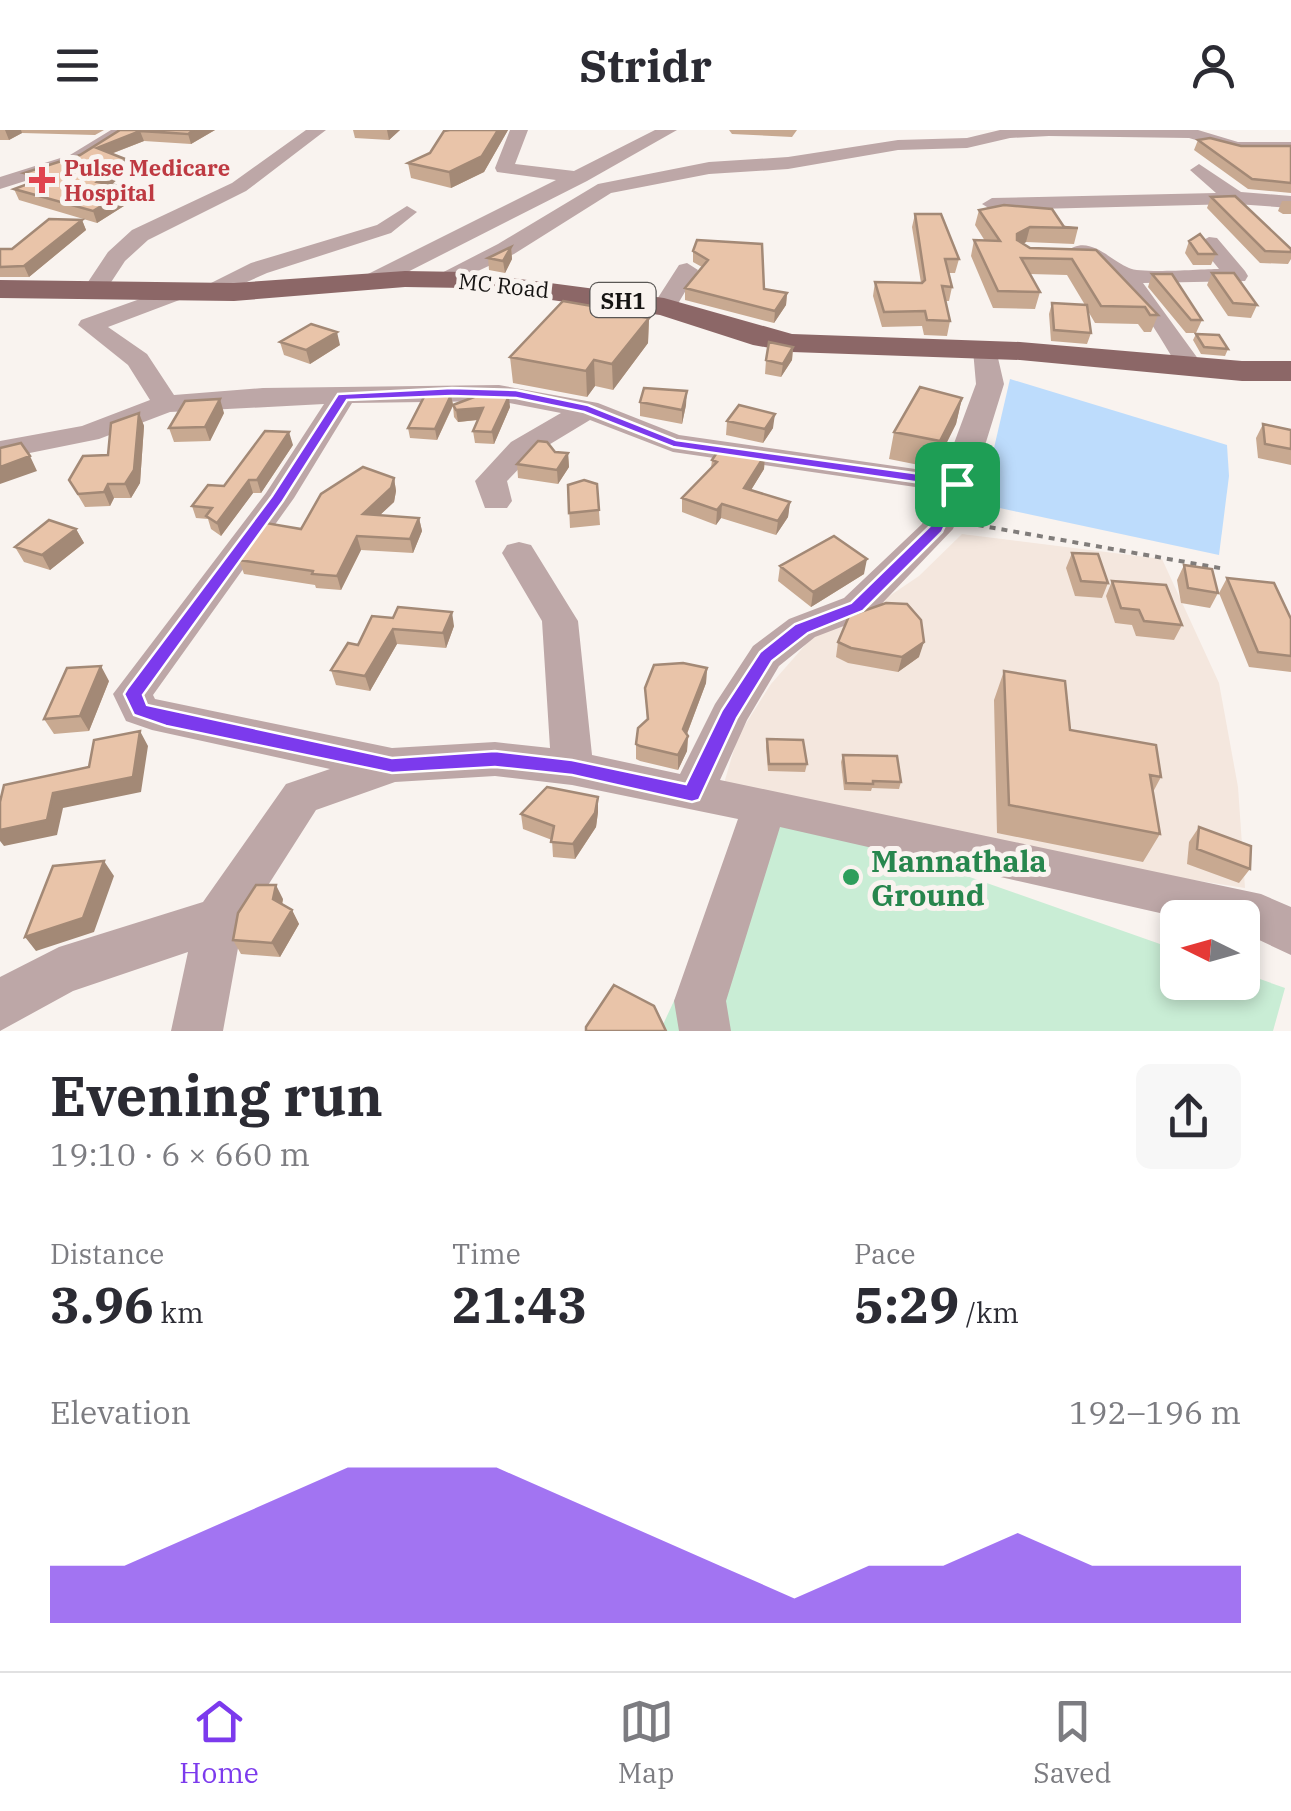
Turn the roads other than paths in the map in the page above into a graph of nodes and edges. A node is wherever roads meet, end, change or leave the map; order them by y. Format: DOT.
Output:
graph roads {
  1 [pos="124,130"];
  2 [pos="317,130"];
  3 [pos="519,130"];
  4 [pos="668,130"];
  5 [pos="1291,147"];
  6 [pos="1198,170"];
  7 [pos="580,177"];
  8 [pos="0,183"];
  9 [pos="1236,198"];
  10 [pos="1291,202"];
  11 [pos="992,204"];
  12 [pos="407,212"];
  13 [pos="1209,243"];
  14 [pos="1046,253"];
  15 [pos="687,270"];
  16 [pos="1122,276"];
  17 [pos="440,280"];
  18 [pos="372,281"];
  19 [pos="0,289"];
  20 [pos="94,290"];
  21 [pos="194,291"];
  22 [pos="664,307"];
  23 [pos="986,350"];
  24 [pos="1191,366"];
  25 [pos="1242,371"];
  26 [pos="1291,371"];
  27 [pos="1291,381"];
  28 [pos="343,396"];
  29 [pos="166,404"];
  30 [pos="588,409"];
  31 [pos="0,450"];
  32 [pos="957,484"];
  33 [pos="496,501"];
  34 [pos="519,553"];
  35 [pos="392,766"];
  36 [pos="572,768"];
  37 [pos="692,794"];
  38 [pos="765,805"];
  39 [pos="219,920"];
  40 [pos="1291,932"];
  41 [pos="0,1005"];
  42 [pos="196,1031"];
  43 [pos="705,1031"];
  1 -- 8 [label="street"];
  2 -- 20 [label="street"];
  3 -- 7 [label="street"];
  4 -- 7 [label="street"];
  5 -- 17 [label="street"];
  6 -- 9 [label="street"];
  7 -- 18 [label="street"];
  9 -- 10 [label="street"];
  9 -- 11 [label="street"];
  12 -- 21 [label="street"];
  13 -- 16 [label="street"];
  14 -- 16 [label="street"];
  15 -- 22 [label="street"];
  16 -- 24 [label="street"];
  17 -- 18 [label="main road, MC Road / SH1"];
  17 -- 22 [label="main road, MC Road / SH1"];
  18 -- 21 [label="main road, MC Road / SH1"];
  19 -- 20 [label="main road, MC Road / SH1"];
  20 -- 21 [label="main road, MC Road / SH1"];
  21 -- 29 [label="street"];
  22 -- 23 [label="main road, MC Road / SH1"];
  23 -- 24 [label="main road, MC Road / SH1"];
  23 -- 32 [label="street"];
  24 -- 25 [label="main road, MC Road / SH1"];
  25 -- 26 [label="main road, MC Road / SH1"];
  25 -- 27 [label="main road, MC Road / SH1"];
  28 -- 29 [label="street"];
  28 -- 30 [label="street"];
  28 -- 35 [label="street"];
  29 -- 31 [label="street"];
  30 -- 32 [label="street"];
  30 -- 33 [label="street"];
  32 -- 37 [label="street"];
  34 -- 36 [label="street"];
  35 -- 36 [label="street"];
  35 -- 39 [label="street"];
  36 -- 37 [label="street"];
  37 -- 38 [label="street"];
  38 -- 40 [label="street"];
  38 -- 43 [label="street"];
  39 -- 41 [label="street"];
  39 -- 42 [label="street"];
}
